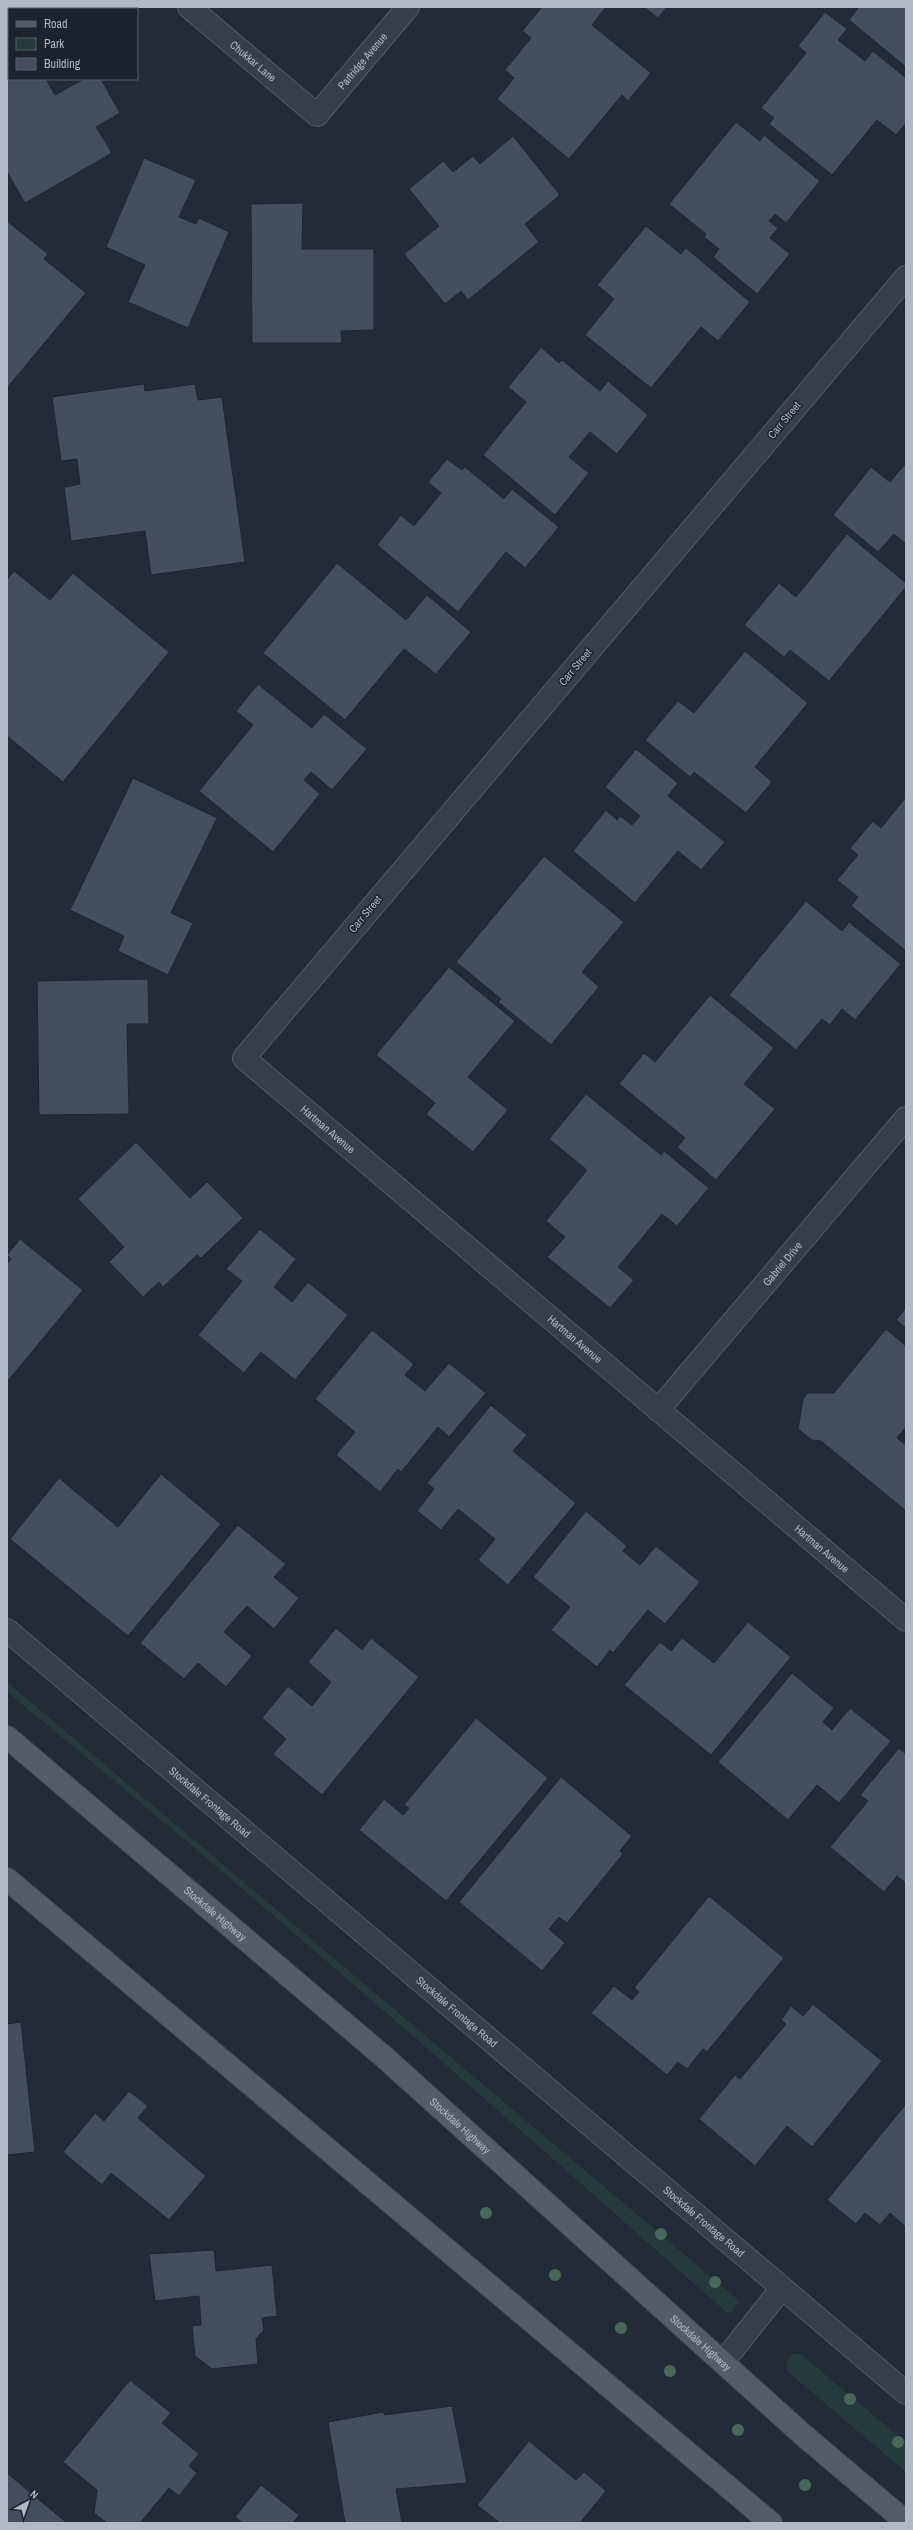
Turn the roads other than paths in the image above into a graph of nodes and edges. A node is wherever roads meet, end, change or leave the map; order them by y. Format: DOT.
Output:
graph roads {
  1 [pos="189,7"];
  2 [pos="408,7"];
  3 [pos="317,115"];
  4 [pos="906,277"];
  5 [pos="244,1058"];
  6 [pos="906,1118"];
  7 [pos="658,1410"];
  8 [pos="906,1620"];
  9 [pos="7,1630"];
  10 [pos="7,1737"];
  11 [pos="7,1880"];
  12 [pos="782,2288"];
  13 [pos="723,2362"];
  14 [pos="906,2393"];
  15 [pos="906,2522"];
  16 [pos="771,2523"];
  1 -- 3 [label="street, Chukkar Lane"];
  2 -- 3 [label="street, Partridge Avenue"];
  4 -- 5 [label="street, Carr Street"];
  5 -- 7 [label="street, Hartman Avenue"];
  6 -- 7 [label="street, Gabriel Drive"];
  7 -- 8 [label="street, Hartman Avenue"];
  9 -- 12 [label="street, Stockdale Frontage Road"];
  10 -- 13 [label="main road, Stockdale Highway"];
  11 -- 16 [label="main road"];
  12 -- 13 [label="street"];
  12 -- 14 [label="street, Stockdale Frontage Road"];
  13 -- 15 [label="main road, Stockdale Highway"];
}
